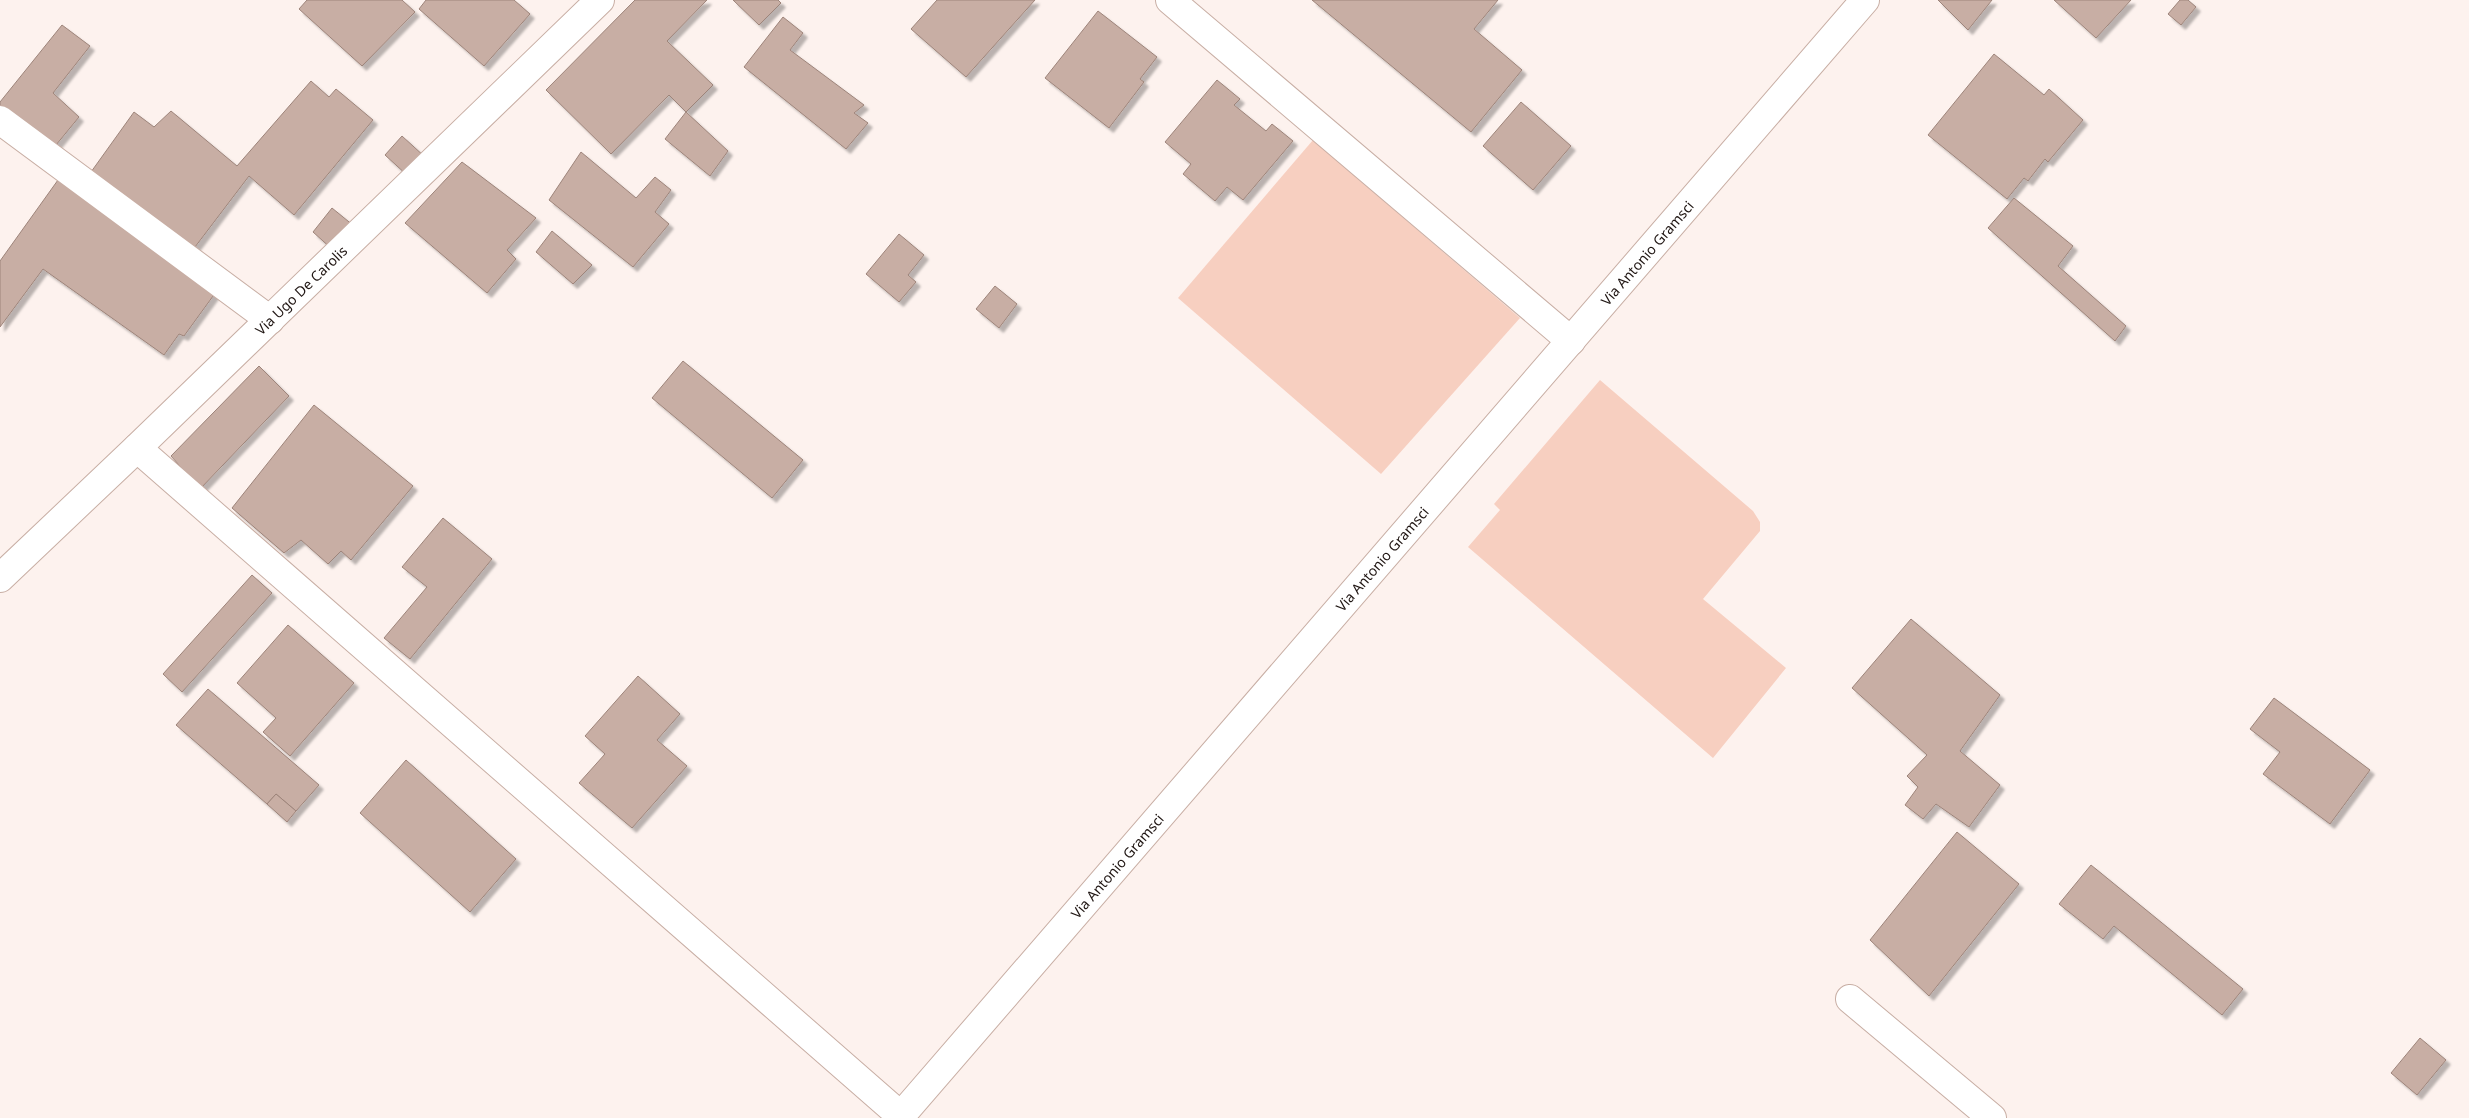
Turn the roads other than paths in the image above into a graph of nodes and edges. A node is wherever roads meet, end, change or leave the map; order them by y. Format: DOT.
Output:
graph roads {
  1 [pos="600,0"];
  2 [pos="1170,0"];
  3 [pos="1864,0"];
  4 [pos="0,120"];
  5 [pos="270,320"];
  6 [pos="1571,341"];
  7 [pos="137,448"];
  8 [pos="0,578"];
  9 [pos="1850,999"];
  10 [pos="900,1117"];
  11 [pos="1992,1118"];
  1 -- 5 [label="street, Via Ugo De Carolis"];
  2 -- 6 [label="street"];
  3 -- 6 [label="street, Via Antonio Gramsci"];
  4 -- 5 [label="street"];
  5 -- 7 [label="street, Via Ugo De Carolis"];
  6 -- 10 [label="street, Via Antonio Gramsci"];
  7 -- 8 [label="street, Via Ugo De Carolis"];
  7 -- 10 [label="street"];
  9 -- 11 [label="street"];
}
